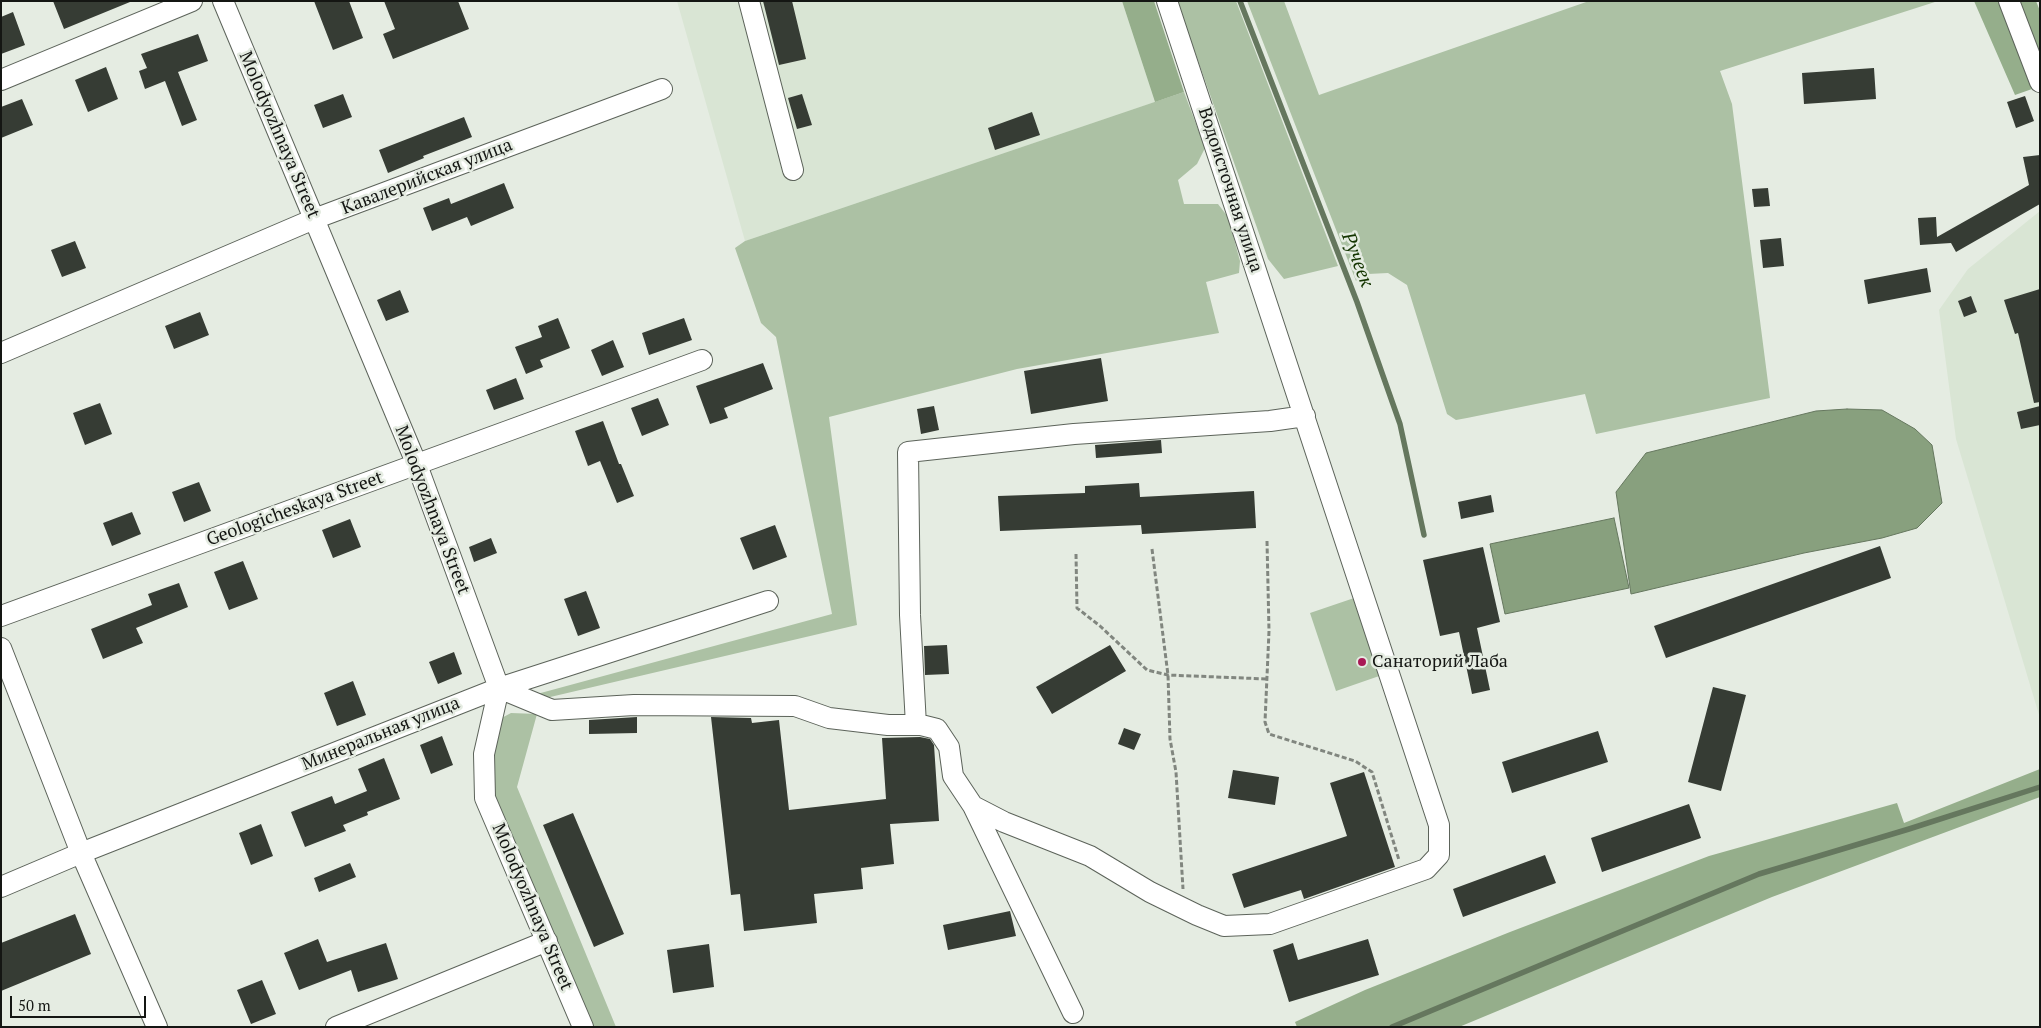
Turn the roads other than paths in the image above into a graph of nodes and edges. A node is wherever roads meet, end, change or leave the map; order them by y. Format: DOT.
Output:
graph roads {
  1 [pos="192,1"];
  2 [pos="223,1"];
  3 [pos="749,1"];
  4 [pos="1167,1"];
  5 [pos="2009,1"];
  6 [pos="1,80"];
  7 [pos="2040,82"];
  8 [pos="662,88"];
  9 [pos="793,170"];
  10 [pos="314,219"];
  11 [pos="1,354"];
  12 [pos="702,360"];
  13 [pos="1305,416"];
  14 [pos="417,465"];
  15 [pos="768,601"];
  16 [pos="1,616"];
  17 [pos="1,648"];
  18 [pos="499,688"];
  19 [pos="916,725"];
  20 [pos="973,806"];
  21 [pos="81,852"];
  22 [pos="1,887"];
  23 [pos="547,941"];
  24 [pos="1073,1013"];
  25 [pos="157,1027"];
  26 [pos="336,1027"];
  27 [pos="583,1027"];
  1 -- 6 [label="street"];
  2 -- 10 [label="street, Molodyozhnaya Street"];
  3 -- 9 [label="street"];
  4 -- 13 [label="street, Водоисточная улица"];
  5 -- 7 [label="street"];
  8 -- 10 [label="street, Кавалерийская улица"];
  10 -- 11 [label="street, Кавалерийская улица"];
  10 -- 14 [label="street, Molodyozhnaya Street"];
  12 -- 14 [label="street, Geologicheskaya Street"];
  13 -- 19 [label="street"];
  13 -- 20 [label="street, Водоисточная улица"];
  14 -- 16 [label="street, Geologicheskaya Street"];
  14 -- 18 [label="street, Molodyozhnaya Street"];
  15 -- 18 [label="street, Минеральная улица"];
  17 -- 21 [label="street"];
  18 -- 19 [label="street"];
  18 -- 21 [label="street, Минеральная улица"];
  18 -- 23 [label="street, Molodyozhnaya Street"];
  19 -- 20 [label="street"];
  20 -- 24 [label="street"];
  21 -- 22 [label="street, Минеральная улица"];
  21 -- 25 [label="street"];
  23 -- 26 [label="street"];
  23 -- 27 [label="street, Molodyozhnaya Street"];
}
